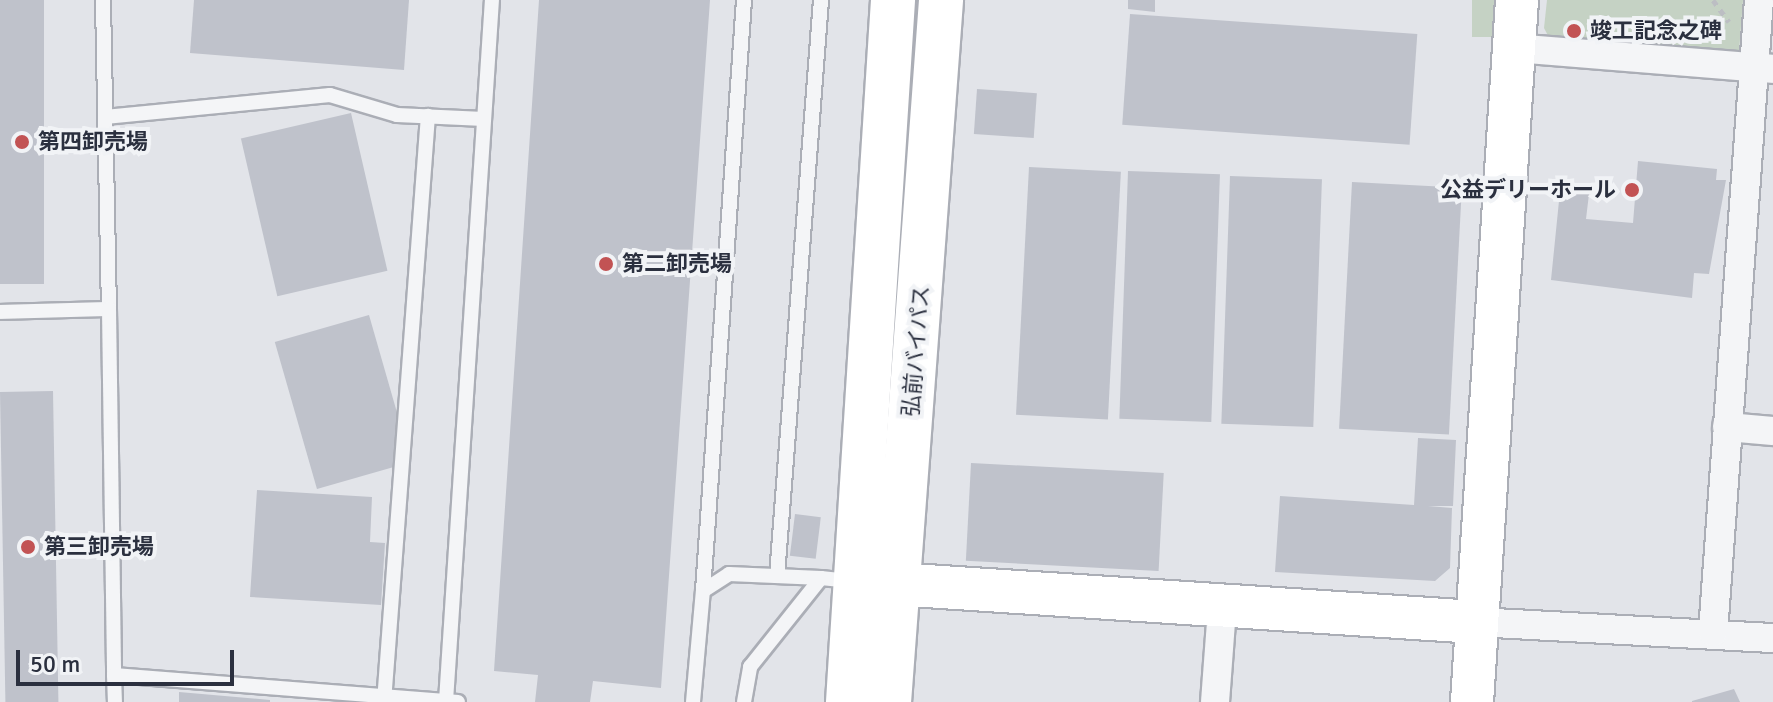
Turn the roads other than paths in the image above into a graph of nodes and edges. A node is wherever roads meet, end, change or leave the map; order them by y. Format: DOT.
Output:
graph roads {
  1 [pos="103,0"];
  2 [pos="492,0"];
  3 [pos="744,0"];
  4 [pos="821,0"];
  5 [pos="893,0"];
  6 [pos="941,0"];
  7 [pos="1517,0"];
  8 [pos="1759,0"];
  9 [pos="1514,48"];
  10 [pos="1763,68"];
  11 [pos="428,116"];
  12 [pos="105,117"];
  13 [pos="484,119"];
  14 [pos="109,309"];
  15 [pos="0,312"];
  16 [pos="1727,427"];
  17 [pos="1773,431"];
  18 [pos="777,576"];
  19 [pos="858,581"];
  20 [pos="703,591"];
  21 [pos="1222,608"];
  22 [pos="1476,622"];
  23 [pos="1713,632"];
  24 [pos="1773,638"];
  25 [pos="114,675"];
  26 [pos="384,699"];
  27 [pos="446,701"];
  28 [pos="115,702"];
  29 [pos="458,702"];
  30 [pos="693,702"];
  31 [pos="744,702"];
  32 [pos="848,702"];
  33 [pos="889,702"];
  34 [pos="1215,702"];
  35 [pos="1472,702"];
  1 -- 12 [label="lane"];
  2 -- 13 [label="lane"];
  3 -- 20 [label="lane"];
  4 -- 18 [label="lane"];
  5 -- 19 [label="highway, 弘前バイパス"];
  6 -- 19 [label="highway, 弘前バイパス"];
  7 -- 9 [label="street"];
  8 -- 10 [label="street"];
  9 -- 10 [label="street"];
  9 -- 22 [label="street"];
  10 -- 16 [label="street"];
  11 -- 12 [label="lane"];
  11 -- 13 [label="lane"];
  11 -- 26 [label="lane"];
  12 -- 14 [label="lane"];
  13 -- 27 [label="lane"];
  14 -- 15 [label="lane"];
  14 -- 25 [label="lane"];
  16 -- 17 [label="street"];
  16 -- 23 [label="street"];
  18 -- 19 [label="lane"];
  18 -- 20 [label="lane"];
  19 -- 21 [label="street"];
  19 -- 31 [label="lane"];
  19 -- 32 [label="highway, 弘前バイパス"];
  19 -- 33 [label="highway, 弘前バイパス"];
  20 -- 30 [label="lane"];
  21 -- 22 [label="street"];
  21 -- 34 [label="street"];
  22 -- 23 [label="street"];
  22 -- 35 [label="street"];
  23 -- 24 [label="street"];
  25 -- 26 [label="lane"];
  25 -- 28 [label="lane"];
  26 -- 27 [label="lane"];
  27 -- 29 [label="lane"];
}
